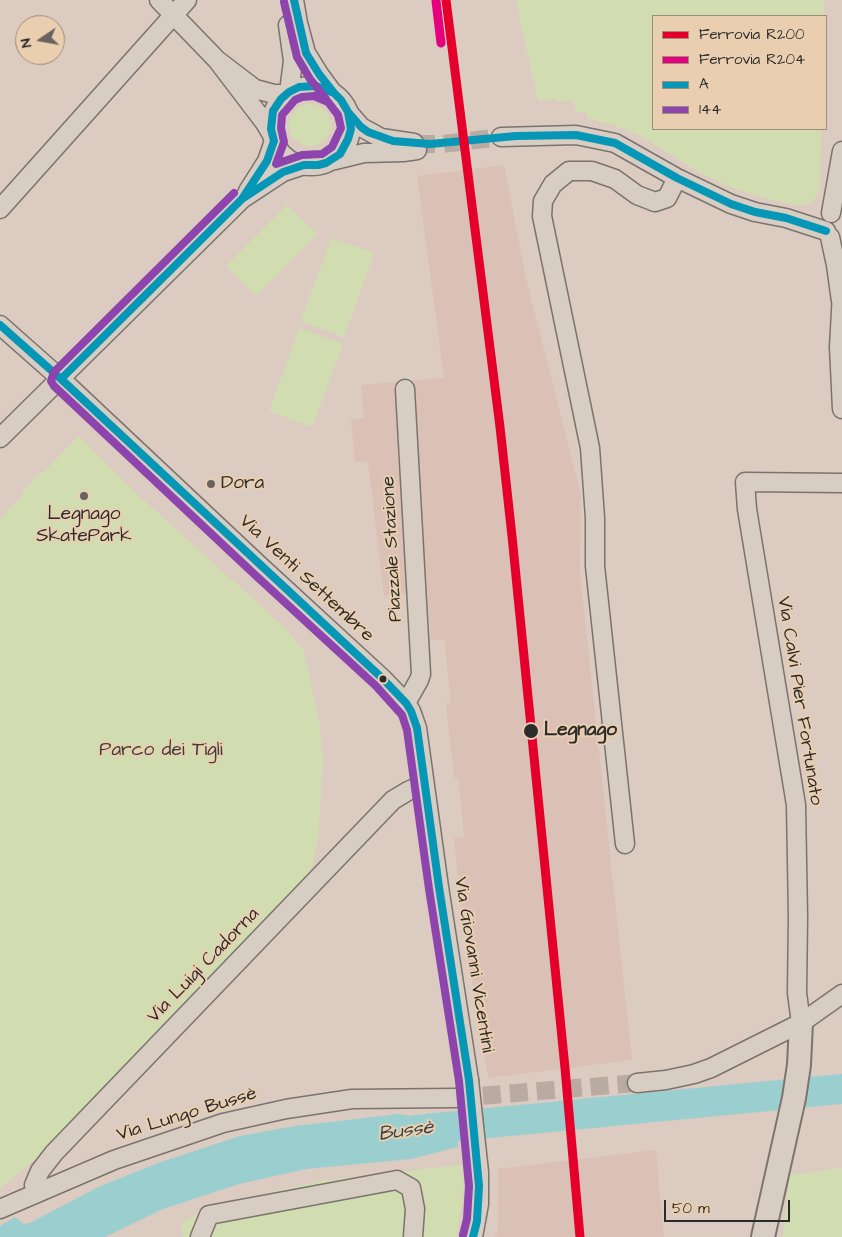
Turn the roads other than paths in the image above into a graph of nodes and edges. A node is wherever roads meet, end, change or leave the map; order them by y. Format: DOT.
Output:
graph roads {
  1 [pos="159,0"];
  2 [pos="187,0"];
  3 [pos="287,0"];
  4 [pos="294,0"];
  5 [pos="173,14"];
  6 [pos="216,60"];
  7 [pos="288,93"];
  8 [pos="334,93"];
  9 [pos="348,112"];
  10 [pos="501,137"];
  11 [pos="273,138"];
  12 [pos="842,151"];
  13 [pos="326,163"];
  14 [pos="304,165"];
  15 [pos="677,178"];
  16 [pos="242,199"];
  17 [pos="0,209"];
  18 [pos="833,224"];
  19 [pos="841,297"];
  20 [pos="0,324"];
  21 [pos="61,378"];
  22 [pos="405,388"];
  23 [pos="842,408"];
  24 [pos="0,438"];
  25 [pos="842,483"];
  26 [pos="406,703"];
  27 [pos="424,784"];
  28 [pos="625,844"];
  29 [pos="842,994"];
  30 [pos="801,1023"];
  31 [pos="637,1083"];
  32 [pos="456,1098"];
  33 [pos="38,1192"];
  34 [pos="0,1209"];
  35 [pos="200,1237"];
  36 [pos="413,1237"];
  37 [pos="473,1237"];
  38 [pos="763,1237"];
  1 -- 5 [label="street"];
  2 -- 5 [label="street"];
  3 -- 7 [label="street"];
  4 -- 8 [label="street"];
  5 -- 6 [label="street"];
  5 -- 17 [label="street"];
  6 -- 7 [label="street"];
  6 -- 11 [label="street"];
  7 -- 8 [label="street"];
  7 -- 11 [label="street"];
  8 -- 9 [label="street"];
  9 -- 13 [label="street"];
  9 -- 13 [label="street"];
  10 -- 15 [label="street"];
  11 -- 14 [label="street"];
  11 -- 16 [label="street"];
  12 -- 18 [label="street"];
  13 -- 14 [label="street"];
  14 -- 16 [label="street"];
  15 -- 18 [label="street"];
  15 -- 28 [label="street"];
  16 -- 21 [label="street"];
  18 -- 19 [label="street"];
  19 -- 23 [label="street"];
  20 -- 21 [label="street, Via Venti Settembre"];
  21 -- 24 [label="street"];
  21 -- 26 [label="street, Via Venti Settembre"];
  22 -- 26 [label="street, Piazzale Stazione"];
  25 -- 30 [label="street, Via Calvi Pier Fortunato"];
  26 -- 27 [label="street, Via Giovanni Vicentini"];
  27 -- 33 [label="street, Via Luigi Cadorna"];
  27 -- 37 [label="street, Via Giovanni Vicentini, bridge"];
  29 -- 30 [label="street"];
  30 -- 31 [label="street"];
  30 -- 38 [label="main road"];
  32 -- 33 [label="street, Via Lungo Bussè"];
  33 -- 34 [label="street, Via Lungo Bussè"];
  35 -- 36 [label="street"];
}
